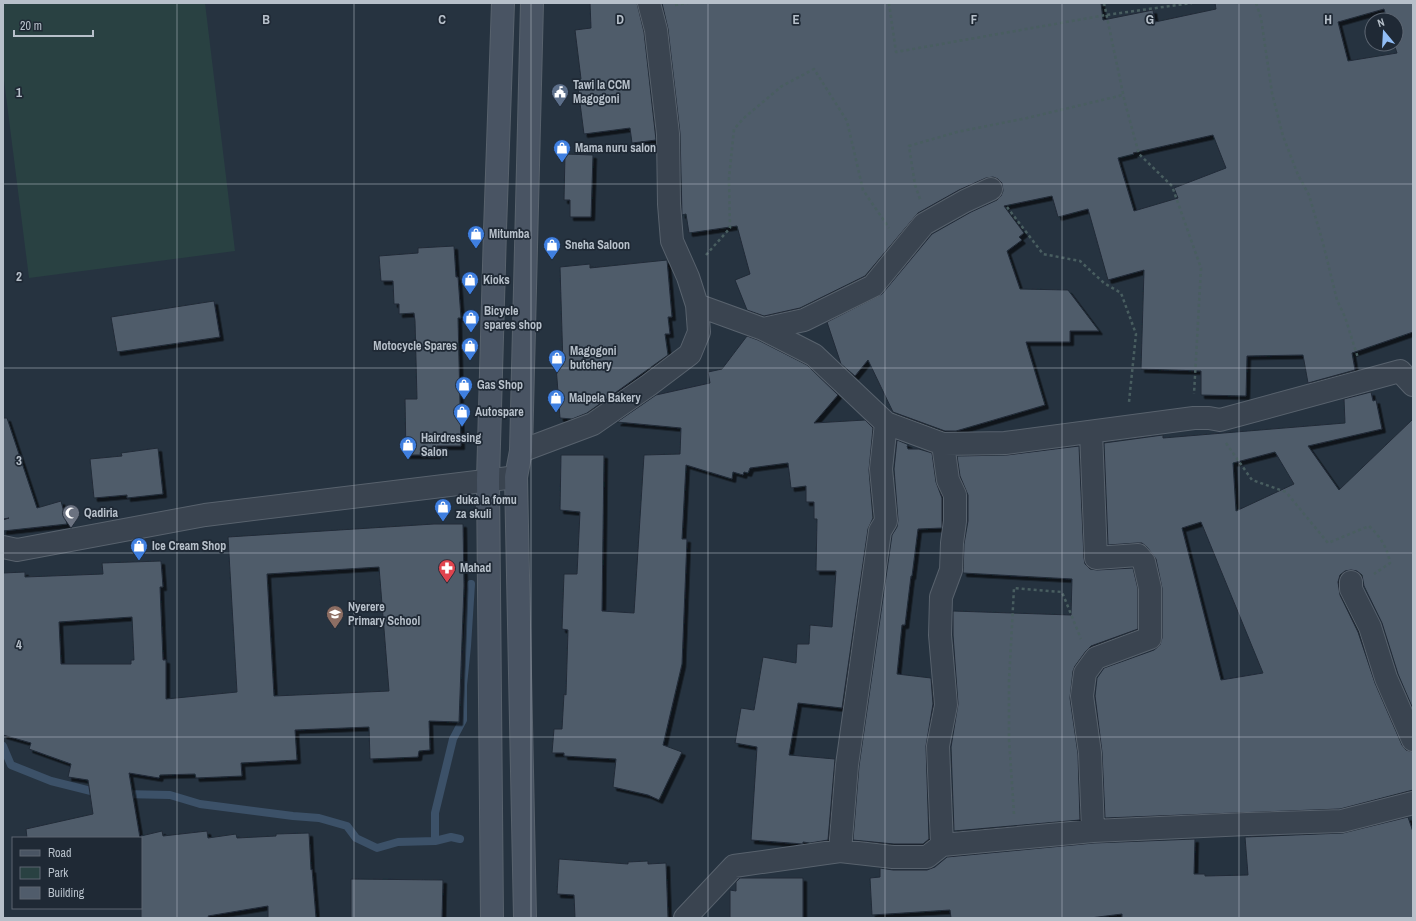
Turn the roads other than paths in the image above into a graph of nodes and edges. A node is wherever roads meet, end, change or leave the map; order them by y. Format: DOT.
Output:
graph roads {
  1 [pos="503,3"];
  2 [pos="532,3"];
  3 [pos="649,3"];
  4 [pos="991,189"];
  5 [pos="697,305"];
  6 [pos="762,329"];
  7 [pos="1413,385"];
  8 [pos="886,423"];
  9 [pos="1091,432"];
  10 [pos="944,444"];
  11 [pos="521,451"];
  12 [pos="516,477"];
  13 [pos="488,480"];
  14 [pos="3,547"];
  15 [pos="1351,582"];
  16 [pos="1413,740"];
  17 [pos="1413,803"];
  18 [pos="1093,831"];
  19 [pos="942,845"];
  20 [pos="840,851"];
  21 [pos="492,918"];
  22 [pos="524,918"];
  23 [pos="685,918"];
  1 -- 13 [label="main road"];
  2 -- 11 [label="main road"];
  3 -- 5 [label="street"];
  4 -- 6 [label="street"];
  5 -- 6 [label="street"];
  5 -- 11 [label="street"];
  6 -- 8 [label="street"];
  7 -- 9 [label="street"];
  8 -- 10 [label="street"];
  8 -- 20 [label="street"];
  9 -- 10 [label="street"];
  9 -- 18 [label="street"];
  10 -- 19 [label="street"];
  11 -- 12 [label="main road"];
  12 -- 13 [label="street"];
  12 -- 22 [label="main road"];
  13 -- 14 [label="street"];
  13 -- 21 [label="main road"];
  15 -- 16 [label="street"];
  17 -- 18 [label="street"];
  18 -- 19 [label="street"];
  19 -- 20 [label="street"];
  20 -- 23 [label="street"];
}
